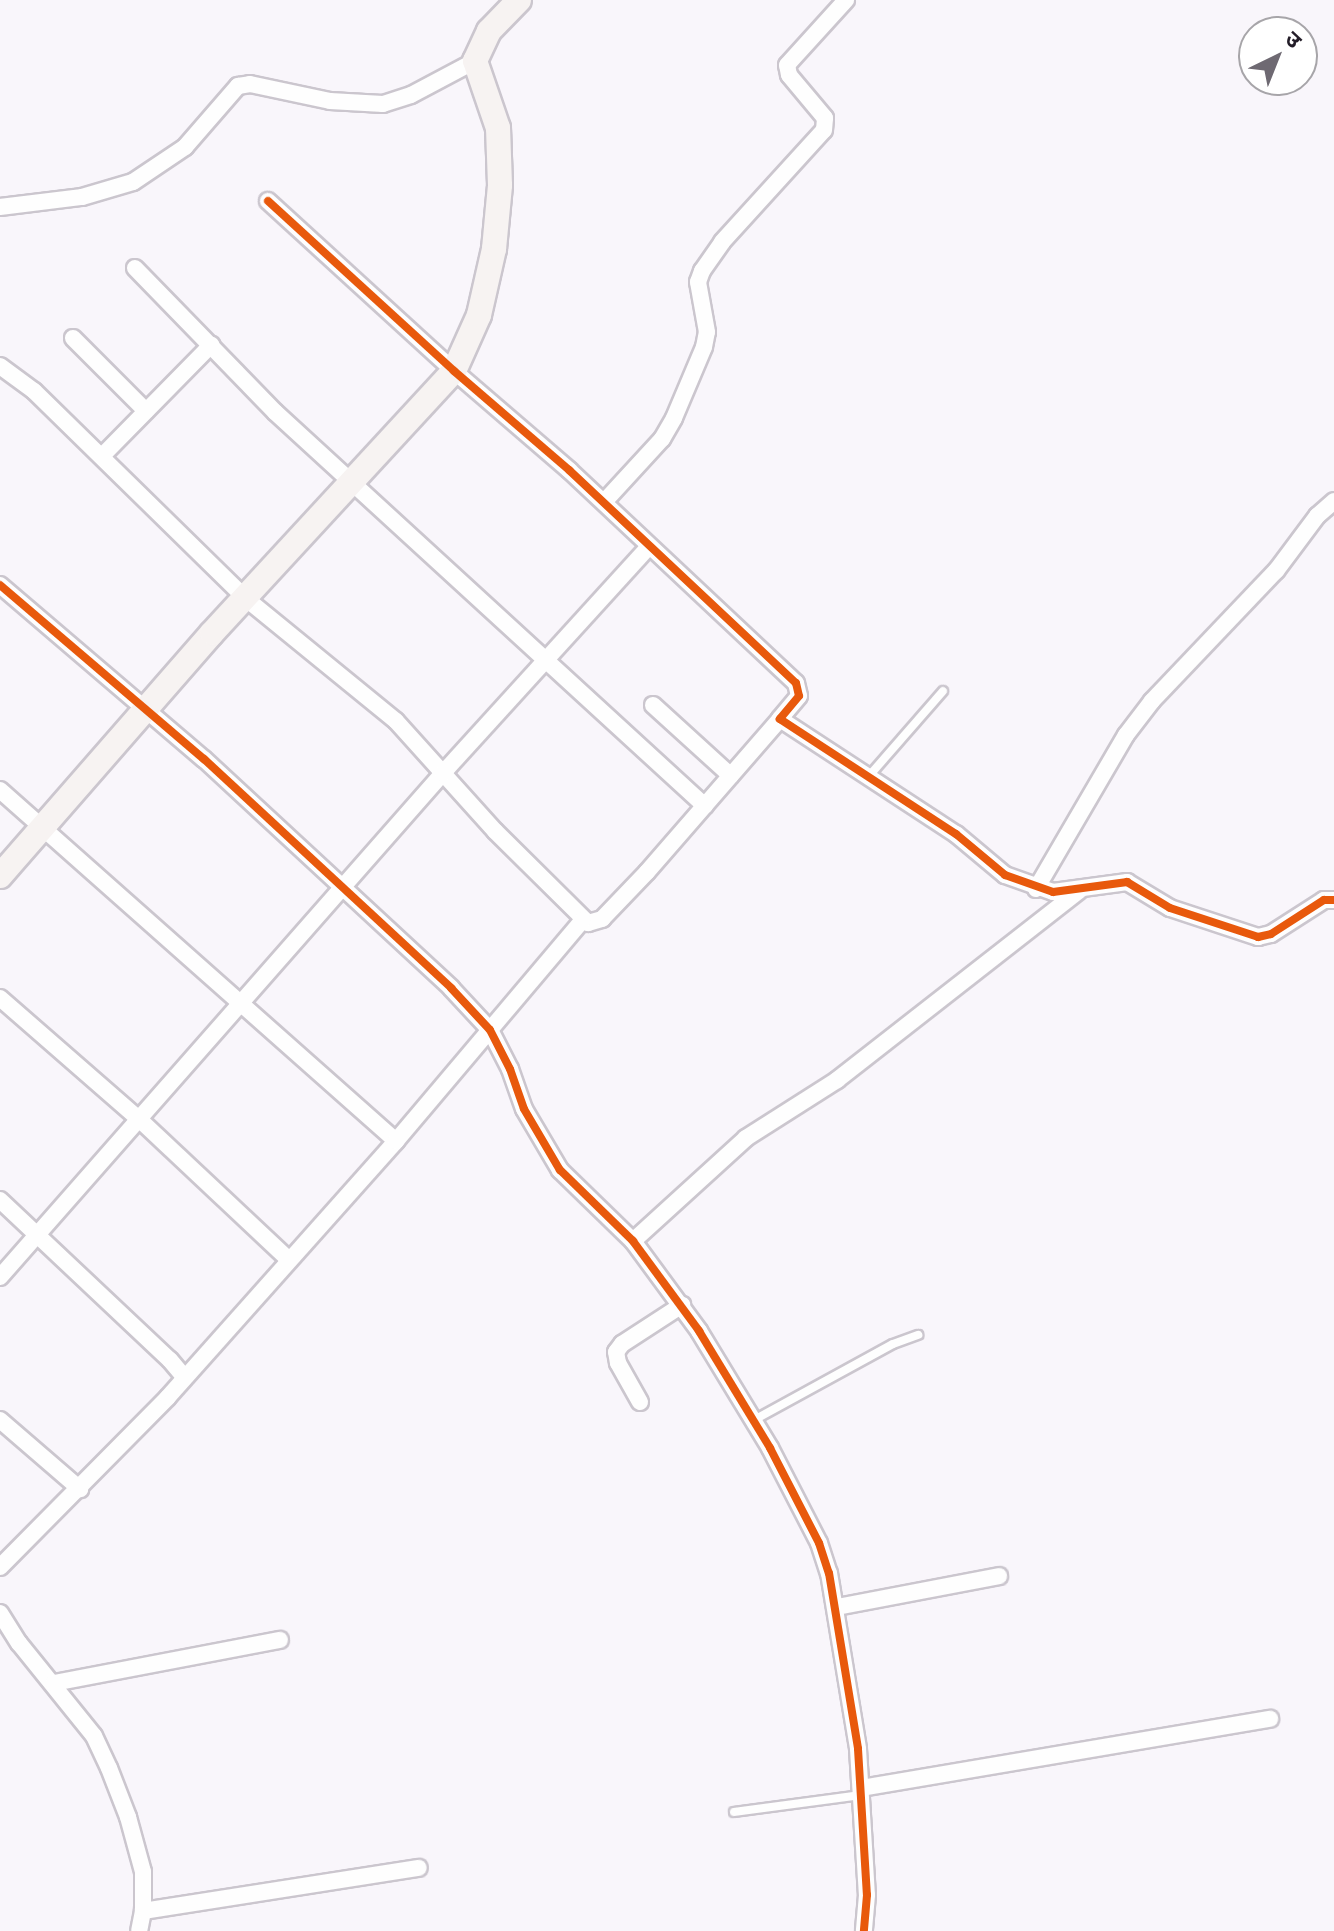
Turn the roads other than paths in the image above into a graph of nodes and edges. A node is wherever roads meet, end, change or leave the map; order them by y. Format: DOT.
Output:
graph roads {
  1 [pos="519,0"];
  2 [pos="846,0"];
  3 [pos="475,61"];
  4 [pos="268,201"];
  5 [pos="0,207"];
  6 [pos="135,268"];
  7 [pos="73,338"];
  8 [pos="211,345"];
  9 [pos="0,366"];
  10 [pos="454,371"];
  11 [pos="146,411"];
  12 [pos="102,456"];
  13 [pos="354,480"];
  14 [pos="1334,501"];
  15 [pos="604,502"];
  16 [pos="648,548"];
  17 [pos="0,585"];
  18 [pos="244,597"];
  19 [pos="545,662"];
  20 [pos="943,691"];
  21 [pos="653,705"];
  22 [pos="143,709"];
  23 [pos="780,719"];
  24 [pos="443,773"];
  25 [pos="731,776"];
  26 [pos="867,778"];
  27 [pos="0,790"];
  28 [pos="705,806"];
  29 [pos="42,827"];
  30 [pos="0,876"];
  31 [pos="342,888"];
  32 [pos="1036,889"];
  33 [pos="1079,891"];
  34 [pos="1334,900"];
  35 [pos="583,920"];
  36 [pos="0,998"];
  37 [pos="241,1004"];
  38 [pos="490,1030"];
  39 [pos="140,1120"];
  40 [pos="396,1141"];
  41 [pos="0,1200"];
  42 [pos="39,1234"];
  43 [pos="633,1241"];
  44 [pos="289,1260"];
  45 [pos="0,1277"];
  46 [pos="682,1305"];
  47 [pos="918,1335"];
  48 [pos="185,1378"];
  49 [pos="640,1402"];
  50 [pos="0,1420"];
  51 [pos="754,1420"];
  52 [pos="80,1489"];
  53 [pos="0,1567"];
  54 [pos="999,1576"];
  55 [pos="837,1607"];
  56 [pos="0,1613"];
  57 [pos="280,1640"];
  58 [pos="54,1683"];
  59 [pos="1270,1719"];
  60 [pos="861,1791"];
  61 [pos="734,1812"];
  62 [pos="419,1868"];
  63 [pos="143,1911"];
  64 [pos="139,1931"];
  65 [pos="864,1931"];
  1 -- 3 [label="main road"];
  2 -- 15 [label="street"];
  3 -- 5 [label="street"];
  3 -- 10 [label="main road"];
  4 -- 10 [label="street"];
  6 -- 8 [label="street"];
  7 -- 11 [label="street"];
  8 -- 11 [label="street"];
  8 -- 13 [label="street"];
  9 -- 12 [label="street"];
  10 -- 13 [label="main road"];
  10 -- 15 [label="street"];
  11 -- 12 [label="street"];
  12 -- 18 [label="street"];
  13 -- 18 [label="main road"];
  13 -- 19 [label="street"];
  14 -- 32 [label="street"];
  15 -- 16 [label="street"];
  16 -- 19 [label="street"];
  16 -- 23 [label="street"];
  17 -- 22 [label="street"];
  18 -- 22 [label="main road"];
  18 -- 24 [label="street"];
  19 -- 24 [label="street"];
  19 -- 28 [label="street"];
  20 -- 26 [label="lane"];
  21 -- 25 [label="street"];
  22 -- 29 [label="main road"];
  22 -- 31 [label="street"];
  23 -- 25 [label="street"];
  23 -- 26 [label="street"];
  24 -- 31 [label="street"];
  24 -- 35 [label="street"];
  25 -- 28 [label="street"];
  26 -- 32 [label="street"];
  27 -- 29 [label="street"];
  28 -- 35 [label="street"];
  29 -- 30 [label="main road"];
  29 -- 37 [label="street"];
  31 -- 37 [label="street"];
  31 -- 38 [label="street"];
  32 -- 33 [label="street"];
  33 -- 34 [label="street"];
  33 -- 43 [label="street"];
  35 -- 38 [label="street"];
  36 -- 39 [label="street"];
  37 -- 39 [label="street"];
  37 -- 40 [label="street"];
  38 -- 40 [label="street"];
  38 -- 43 [label="street"];
  39 -- 42 [label="street"];
  39 -- 44 [label="street"];
  40 -- 44 [label="street"];
  41 -- 42 [label="street"];
  42 -- 45 [label="street"];
  42 -- 48 [label="street"];
  43 -- 46 [label="street"];
  44 -- 48 [label="street"];
  46 -- 49 [label="street"];
  46 -- 51 [label="street"];
  47 -- 51 [label="lane"];
  48 -- 52 [label="street"];
  50 -- 52 [label="street"];
  51 -- 55 [label="street"];
  52 -- 53 [label="street"];
  54 -- 55 [label="street"];
  55 -- 60 [label="street"];
  56 -- 58 [label="street"];
  57 -- 58 [label="street"];
  58 -- 63 [label="street"];
  59 -- 60 [label="street"];
  60 -- 61 [label="lane"];
  60 -- 65 [label="street"];
  62 -- 63 [label="street"];
  63 -- 64 [label="street"];
}
